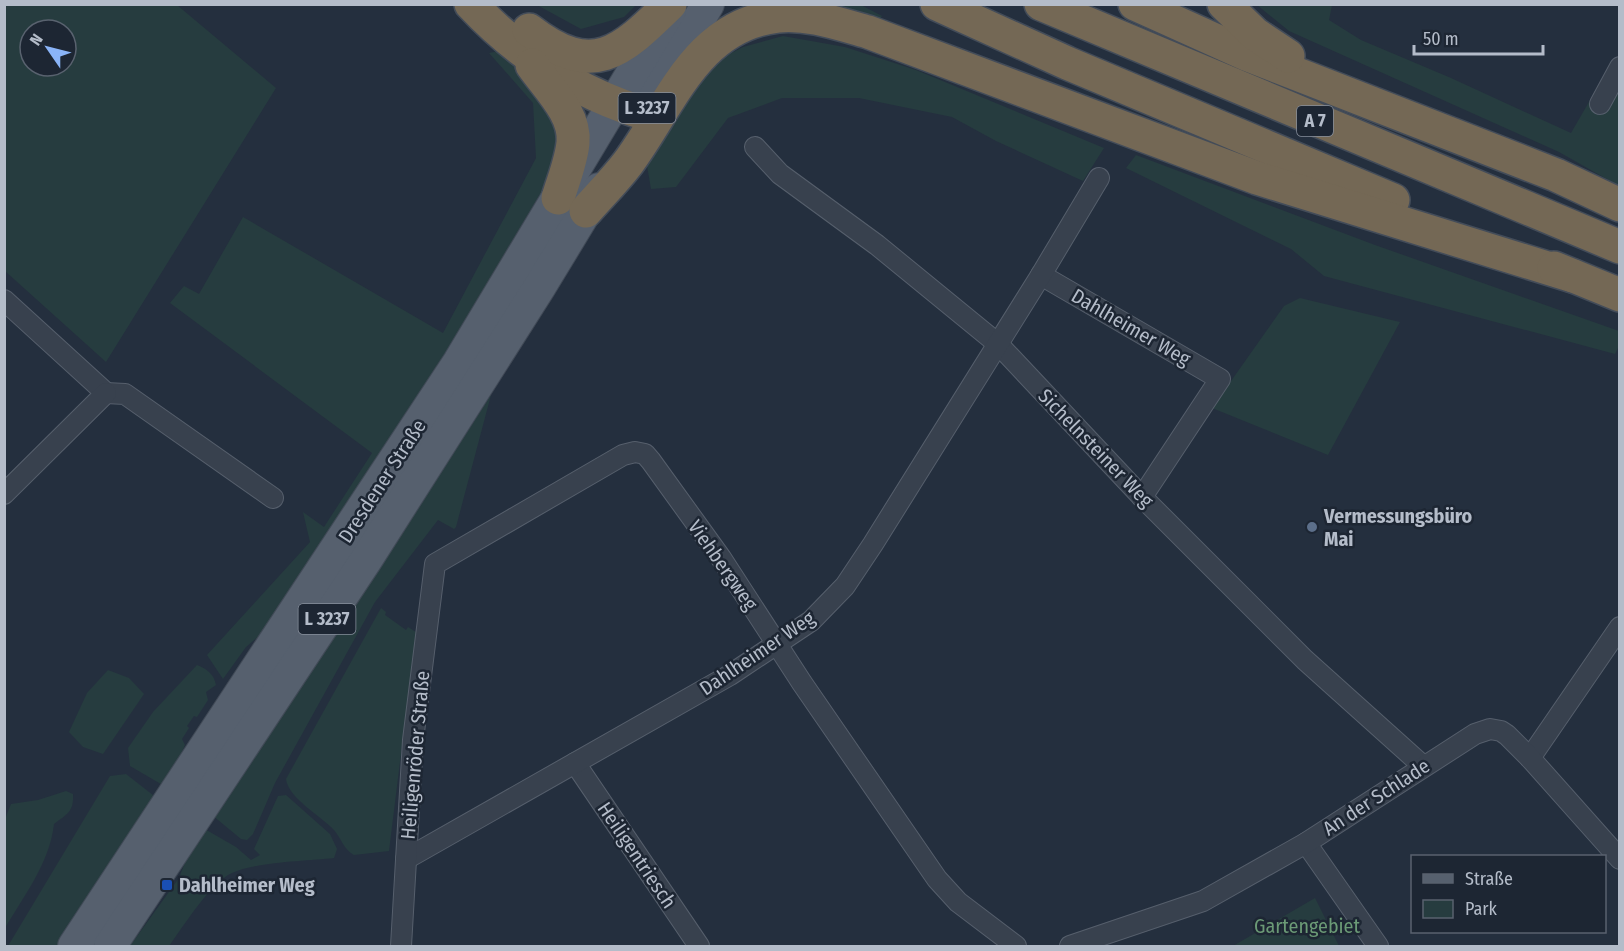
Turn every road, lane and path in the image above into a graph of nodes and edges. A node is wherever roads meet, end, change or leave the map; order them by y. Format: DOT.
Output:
graph roads {
  1 [pos="471,4"];
  2 [pos="501,4"];
  3 [pos="672,4"];
  4 [pos="708,4"];
  5 [pos="937,4"];
  6 [pos="1041,4"];
  7 [pos="1136,4"];
  8 [pos="1224,4"];
  9 [pos="524,54"];
  10 [pos="1620,67"];
  11 [pos="1360,97"];
  12 [pos="1600,104"];
  13 [pos="628,109"];
  14 [pos="755,147"];
  15 [pos="1099,178"];
  16 [pos="572,205"];
  17 [pos="1620,205"];
  18 [pos="1620,247"];
  19 [pos="1041,275"];
  20 [pos="1573,276"];
  21 [pos="1620,295"];
  22 [pos="4,300"];
  23 [pos="998,344"];
  24 [pos="106,393"];
  25 [pos="4,494"];
  26 [pos="1143,497"];
  27 [pos="273,498"];
  28 [pos="435,564"];
  29 [pos="1620,627"];
  30 [pos="776,643"];
  31 [pos="1530,758"];
  32 [pos="575,763"];
  33 [pos="1423,766"];
  34 [pos="1306,843"];
  35 [pos="1617,849"];
  36 [pos="406,859"];
  37 [pos="74,946"];
  38 [pos="110,946"];
  39 [pos="400,946"];
  40 [pos="699,946"];
  41 [pos="1016,946"];
  42 [pos="1070,946"];
  43 [pos="1378,946"];
  1 -- 9 [label="highway"];
  2 -- 3 [label="highway"];
  3 -- 13 [label="main road, Dresdener Straße / L 3237"];
  4 -- 13 [label="main road, Dresdener Straße / L 3237"];
  5 -- 20 [label="highway, A 7"];
  6 -- 18 [label="highway, A 7"];
  7 -- 11 [label="highway"];
  8 -- 11 [label="highway"];
  9 -- 13 [label="highway"];
  9 -- 16 [label="highway"];
  10 -- 12 [label="street"];
  11 -- 17 [label="highway"];
  13 -- 16 [label="main road, Dresdener Straße / L 3237"];
  14 -- 23 [label="street, Sichelnsteiner Weg"];
  15 -- 19 [label="street, Dahlheimer Weg"];
  16 -- 20 [label="highway"];
  16 -- 37 [label="main road, Dresdener Straße / L 3237"];
  16 -- 38 [label="main road, Dresdener Straße / L 3237"];
  19 -- 23 [label="street, Dahlheimer Weg"];
  19 -- 26 [label="street, Dahlheimer Weg"];
  20 -- 21 [label="highway, A 7"];
  22 -- 24 [label="street"];
  23 -- 26 [label="street, Sichelnsteiner Weg"];
  23 -- 30 [label="street, Dahlheimer Weg"];
  24 -- 25 [label="street"];
  24 -- 27 [label="street"];
  26 -- 33 [label="street, Sichelnsteiner Weg"];
  28 -- 30 [label="street, Viehbergweg"];
  28 -- 36 [label="street, Heiligenröder Straße"];
  29 -- 31 [label="street"];
  30 -- 32 [label="street, Dahlheimer Weg"];
  30 -- 41 [label="street, Viehbergweg"];
  31 -- 33 [label="street, An der Schlade"];
  31 -- 35 [label="street, An der Schlade"];
  32 -- 36 [label="street, Dahlheimer Weg"];
  32 -- 40 [label="street, Heiligentriesch"];
  33 -- 34 [label="street, An der Schlade"];
  34 -- 42 [label="street, An der Schlade"];
  34 -- 43 [label="street"];
  36 -- 39 [label="street, Heiligenröder Straße"];
}
